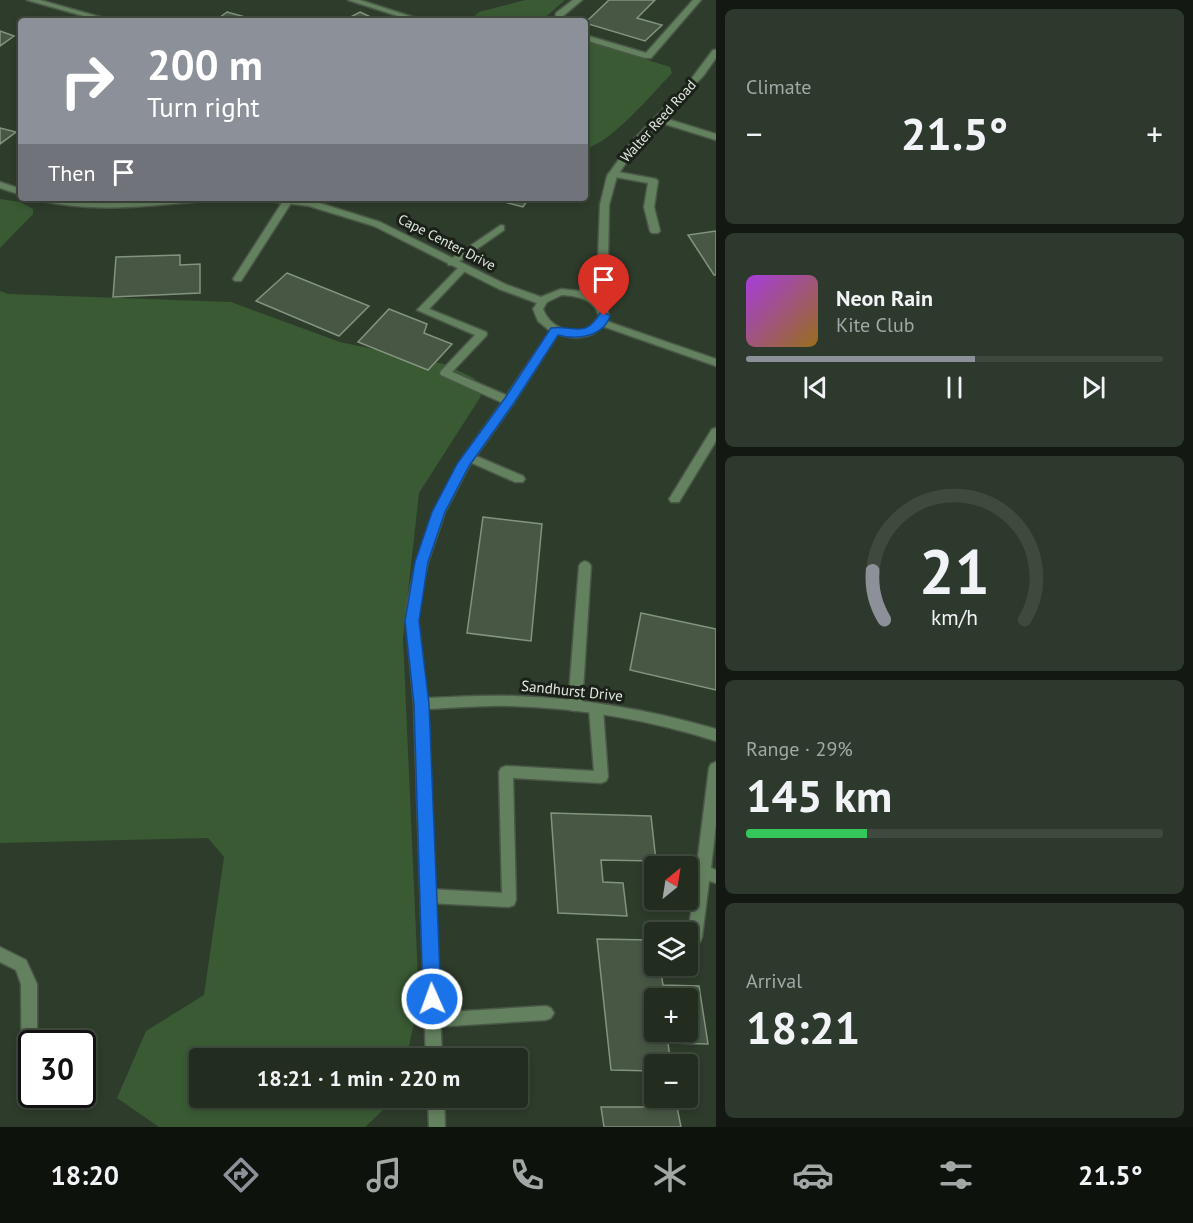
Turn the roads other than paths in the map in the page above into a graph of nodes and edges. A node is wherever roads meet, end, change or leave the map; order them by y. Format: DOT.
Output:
graph roads {
  1 [pos="31,0"];
  2 [pos="352,0"];
  3 [pos="578,0"];
  4 [pos="698,0"];
  5 [pos="99,18"];
  6 [pos="411,18"];
  7 [pos="559,18"];
  8 [pos="588,38"];
  9 [pos="716,52"];
  10 [pos="658,120"];
  11 [pos="716,137"];
  12 [pos="614,174"];
  13 [pos="0,185"];
  14 [pos="18,191"];
  15 [pos="287,201"];
  16 [pos="299,201"];
  17 [pos="501,228"];
  18 [pos="655,231"];
  19 [pos="451,263"];
  20 [pos="463,268"];
  21 [pos="238,279"];
  22 [pos="582,294"];
  23 [pos="542,301"];
  24 [pos="602,323"];
  25 [pos="555,330"];
  26 [pos="716,363"];
  27 [pos="509,400"];
  28 [pos="716,432"];
  29 [pos="469,457"];
  30 [pos="519,479"];
  31 [pos="675,499"];
  32 [pos="585,566"];
  33 [pos="422,704"];
  34 [pos="575,706"];
  35 [pos="596,709"];
  36 [pos="716,735"];
  37 [pos="716,768"];
  38 [pos="714,796"];
  39 [pos="710,874"];
  40 [pos="428,896"];
  41 [pos="698,924"];
  42 [pos="0,954"];
  43 [pos="546,1013"];
  44 [pos="433,1020"];
  45 [pos="29,1030"];
  46 [pos="434,1048"];
  47 [pos="436,1108"];
  48 [pos="437,1127"];
  1 -- 5 [label="street"];
  2 -- 6 [label="street"];
  3 -- 7 [label="street"];
  4 -- 8 [label="street"];
  9 -- 10 [label="street, Walter Reed Road"];
  10 -- 11 [label="street"];
  10 -- 12 [label="street, Walter Reed Road"];
  12 -- 18 [label="street"];
  12 -- 22 [label="street, Walter Reed Road"];
  13 -- 14 [label="street"];
  15 -- 21 [label="street"];
  16 -- 19 [label="street, Cape Center Drive"];
  17 -- 19 [label="street"];
  19 -- 20 [label="street, Cape Center Drive"];
  20 -- 23 [label="street, Cape Center Drive"];
  20 -- 27 [label="street"];
  22 -- 23 [label="street"];
  22 -- 24 [label="street"];
  23 -- 25 [label="street"];
  24 -- 25 [label="street"];
  24 -- 26 [label="street"];
  25 -- 27 [label="street"];
  27 -- 29 [label="street"];
  28 -- 31 [label="street"];
  29 -- 30 [label="street"];
  29 -- 33 [label="street"];
  32 -- 34 [label="street"];
  33 -- 34 [label="street, Sandhurst Drive"];
  33 -- 40 [label="street"];
  34 -- 35 [label="street, Sandhurst Drive"];
  35 -- 36 [label="street, Sandhurst Drive"];
  35 -- 40 [label="street"];
  37 -- 38 [label="street"];
  38 -- 39 [label="street"];
  39 -- 41 [label="street"];
  40 -- 44 [label="street"];
  42 -- 45 [label="street"];
  43 -- 44 [label="street"];
  44 -- 46 [label="street"];
  47 -- 48 [label="street"];
}
